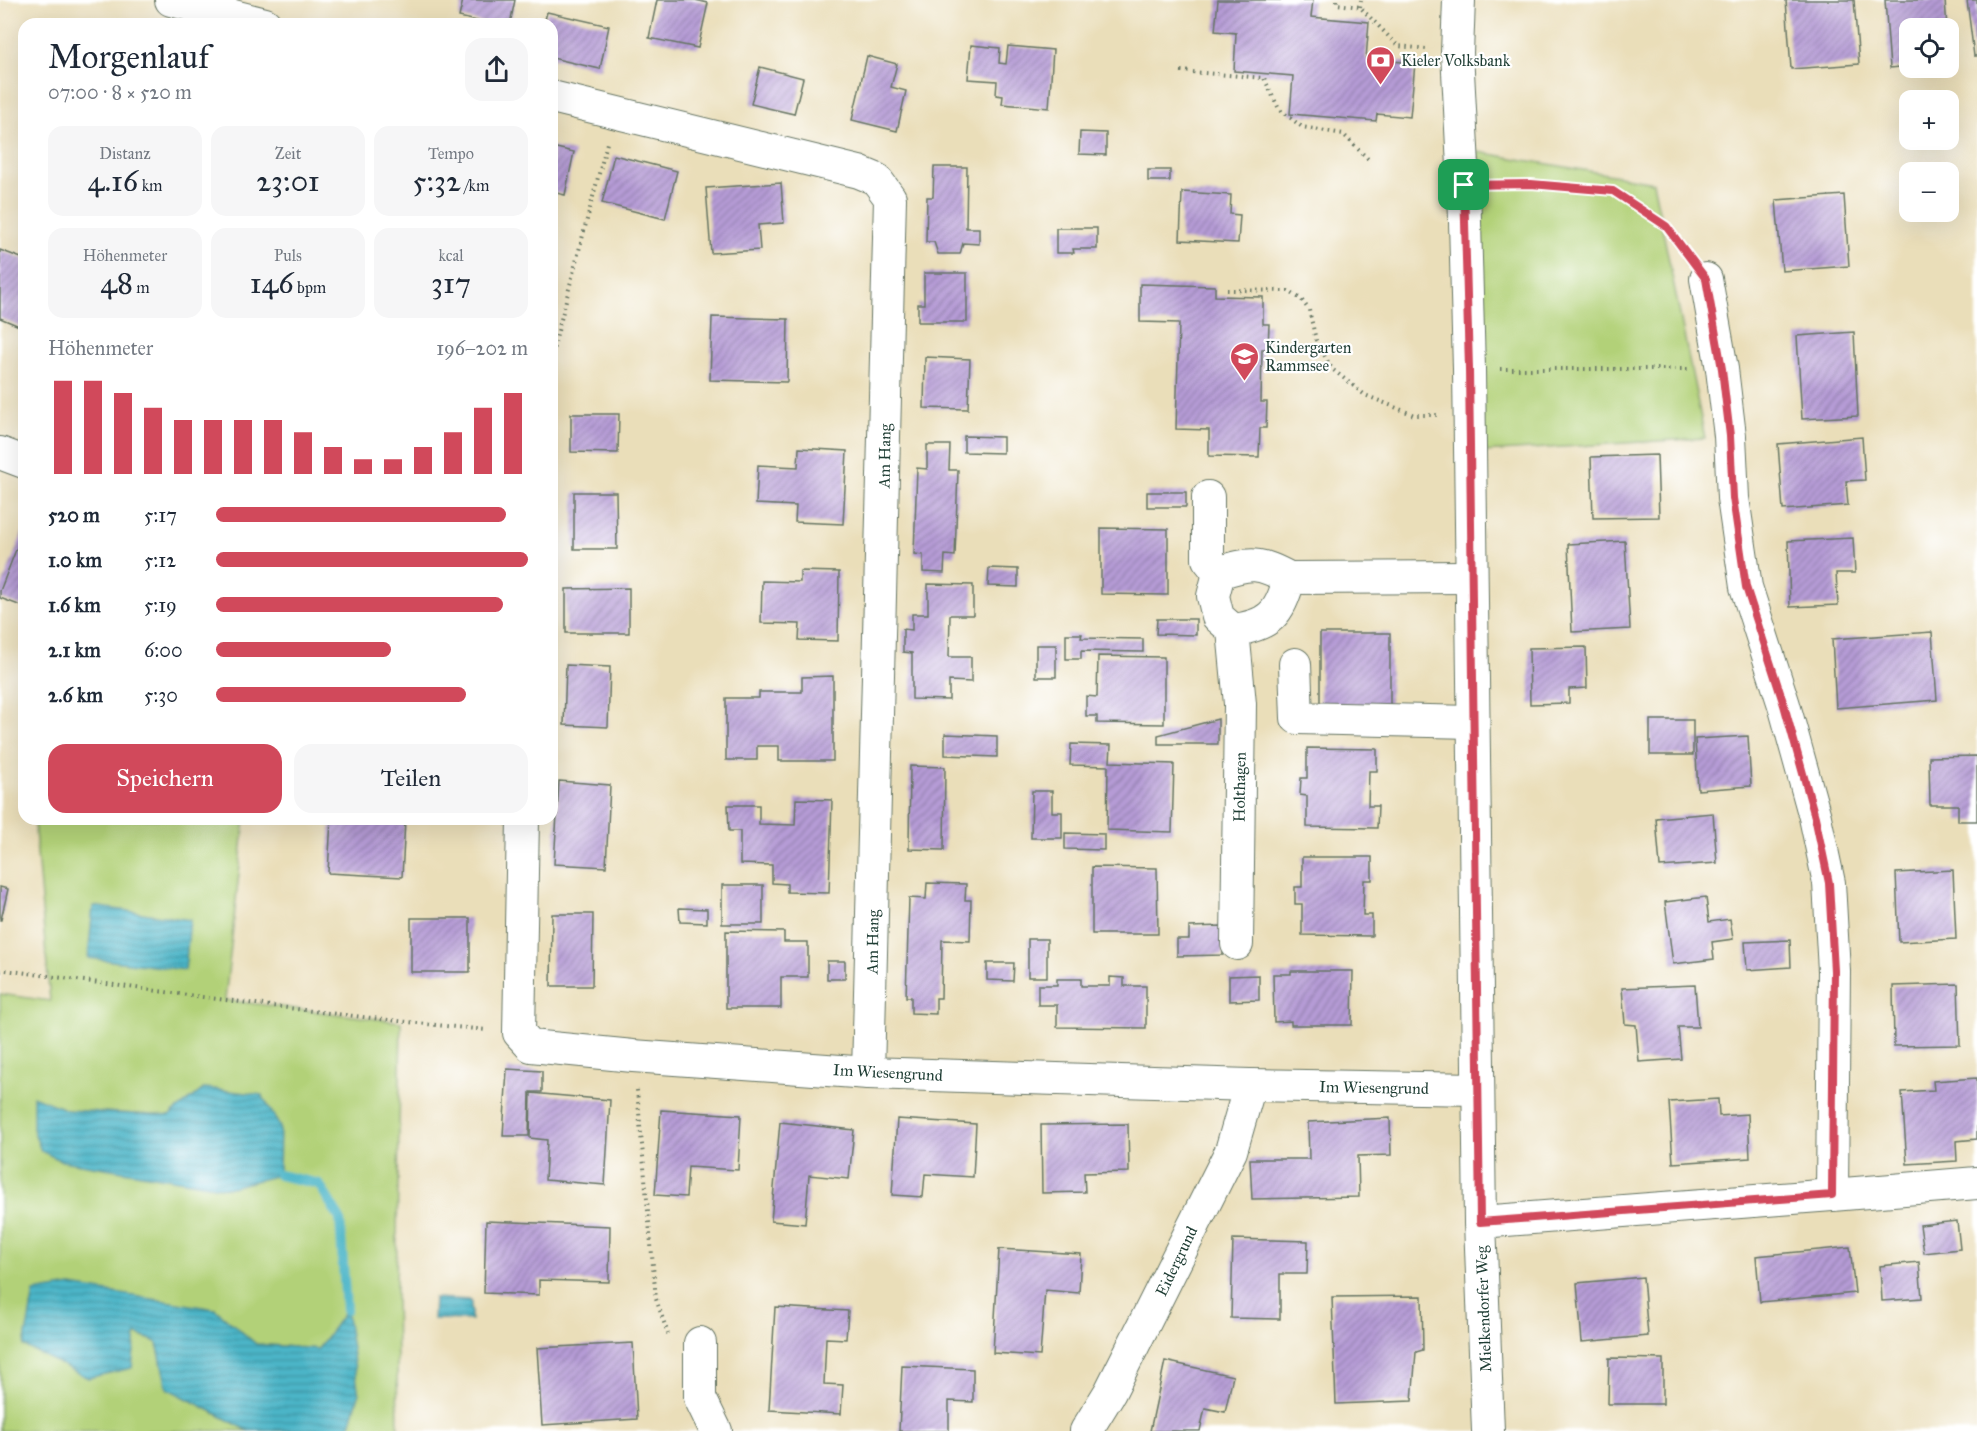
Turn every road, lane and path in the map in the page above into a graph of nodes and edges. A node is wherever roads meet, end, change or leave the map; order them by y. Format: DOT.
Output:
graph roads {
  1 [pos="171,0"];
  2 [pos="1337,0"];
  3 [pos="1361,0"];
  4 [pos="1459,0"];
  5 [pos="1360,7"];
  6 [pos="242,18"];
  7 [pos="1457,52"];
  8 [pos="1181,71"];
  9 [pos="558,99"];
  10 [pos="615,113"];
  11 [pos="1369,160"];
  12 [pos="1464,185"];
  13 [pos="1706,279"];
  14 [pos="1227,290"];
  15 [pos="558,331"];
  16 [pos="1469,369"];
  17 [pos="1722,369"];
  18 [pos="1469,416"];
  19 [pos="0,453"];
  20 [pos="18,460"];
  21 [pos="1208,497"];
  22 [pos="1219,573"];
  23 [pos="1471,577"];
  24 [pos="1289,579"];
  25 [pos="1233,630"];
  26 [pos="1295,664"];
  27 [pos="1473,722"];
  28 [pos="523,825"];
  29 [pos="1237,944"];
  30 [pos="0,971"];
  31 [pos="519,1033"];
  32 [pos="633,1056"];
  33 [pos="868,1072"];
  34 [pos="1250,1085"];
  35 [pos="1478,1089"];
  36 [pos="1977,1183"];
  37 [pos="1832,1195"];
  38 [pos="1480,1222"];
  39 [pos="700,1344"];
  40 [pos="716,1431"];
  41 [pos="1086,1431"];
  42 [pos="1488,1431"];
  1 -- 6 [label="street"];
  2 -- 5 [label="path"];
  3 -- 5 [label="path"];
  4 -- 7 [label="street, Mielkendorfer Weg"];
  5 -- 7 [label="path"];
  7 -- 12 [label="street, Mielkendorfer Weg"];
  8 -- 11 [label="path"];
  9 -- 10 [label="street, Am Hang"];
  10 -- 15 [label="path"];
  10 -- 33 [label="street, Am Hang"];
  12 -- 13 [label="path"];
  12 -- 16 [label="street, Mielkendorfer Weg"];
  13 -- 17 [label="street"];
  14 -- 18 [label="path"];
  16 -- 17 [label="path"];
  16 -- 18 [label="street, Mielkendorfer Weg"];
  17 -- 37 [label="street"];
  18 -- 23 [label="street, Mielkendorfer Weg"];
  19 -- 20 [label="street"];
  21 -- 22 [label="street"];
  22 -- 24 [label="street"];
  22 -- 25 [label="street"];
  23 -- 24 [label="street"];
  23 -- 27 [label="street, Mielkendorfer Weg"];
  24 -- 25 [label="street"];
  25 -- 29 [label="street, Holthagen"];
  26 -- 27 [label="street"];
  27 -- 35 [label="street, Mielkendorfer Weg"];
  28 -- 31 [label="street"];
  30 -- 31 [label="path"];
  31 -- 32 [label="street, Im Wiesengrund"];
  32 -- 33 [label="street, Im Wiesengrund"];
  32 -- 39 [label="path"];
  33 -- 34 [label="street, Im Wiesengrund"];
  34 -- 35 [label="street, Im Wiesengrund"];
  34 -- 41 [label="street, Eidergrund"];
  35 -- 38 [label="street, Mielkendorfer Weg"];
  36 -- 37 [label="street"];
  37 -- 38 [label="street"];
  38 -- 42 [label="street, Mielkendorfer Weg"];
  39 -- 40 [label="street"];
}
